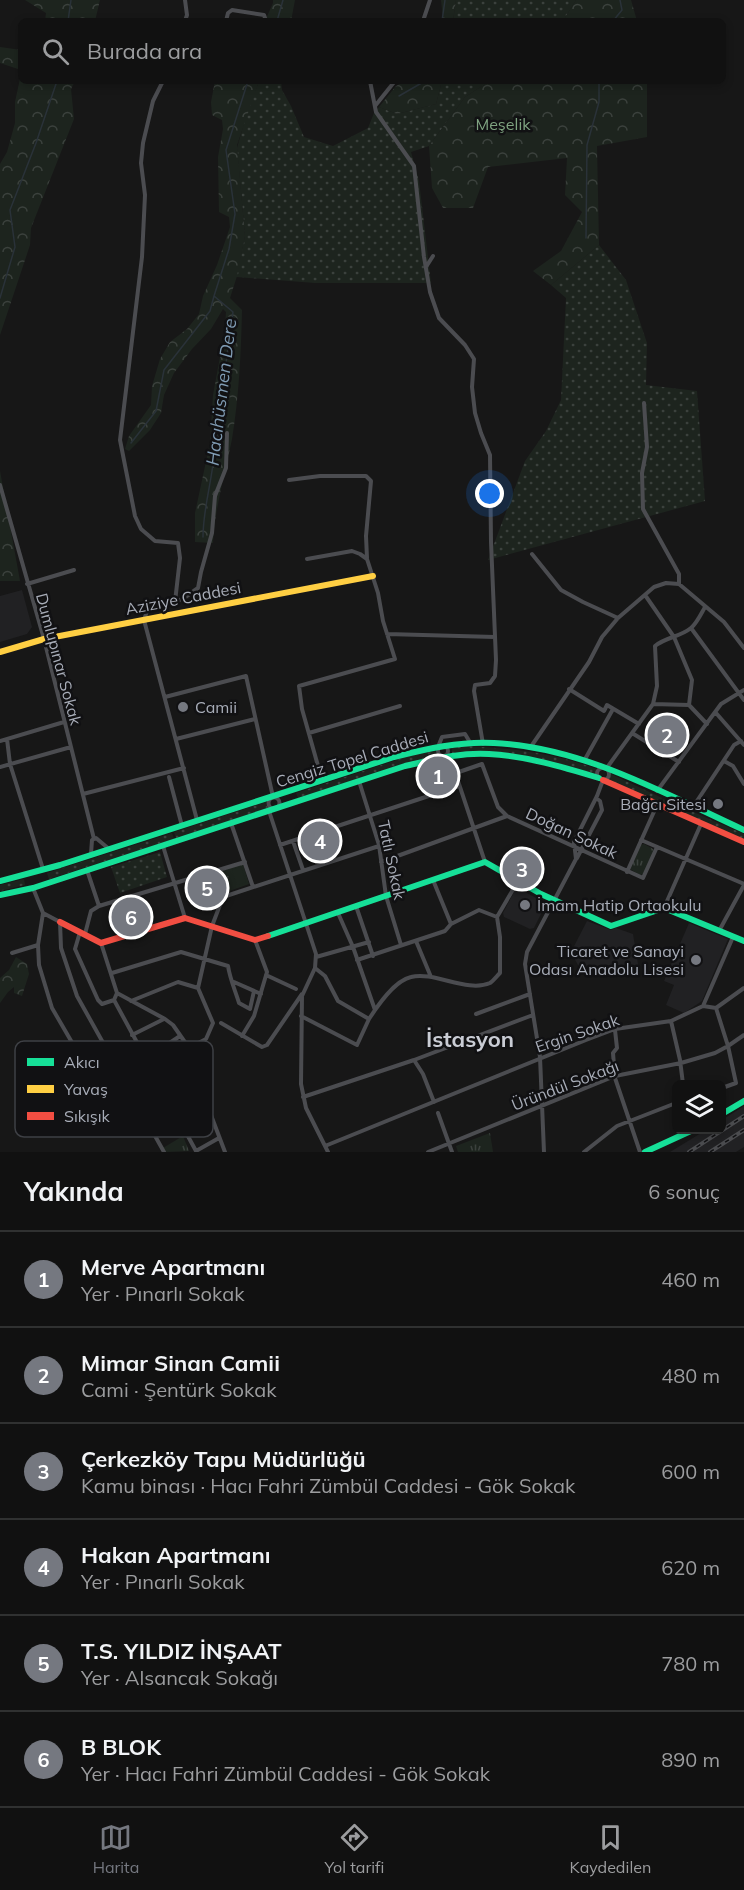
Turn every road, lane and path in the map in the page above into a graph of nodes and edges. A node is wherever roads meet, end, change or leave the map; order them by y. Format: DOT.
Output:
graph roads {
  1 [pos="185,0"];
  2 [pos="430,0"];
  3 [pos="186,18"];
  4 [pos="227,18"];
  5 [pos="265,18"];
  6 [pos="424,18"];
  7 [pos="162,84"];
  8 [pos="370,84"];
  9 [pos="393,84"];
  10 [pos="375,106"];
  11 [pos="433,256"];
  12 [pos="426,268"];
  13 [pos="644,403"];
  14 [pos="227,433"];
  15 [pos="289,480"];
  16 [pos="0,485"];
  17 [pos="532,554"];
  18 [pos="367,559"];
  19 [pos="307,560"];
  20 [pos="74,570"];
  21 [pos="373,576"];
  22 [pos="27,584"];
  23 [pos="679,584"];
  24 [pos="645,595"];
  25 [pos="175,602"];
  26 [pos="705,607"];
  27 [pos="618,618"];
  28 [pos="144,620"];
  29 [pos="691,628"];
  30 [pos="387,634"];
  31 [pos="674,637"];
  32 [pos="495,638"];
  33 [pos="44,639"];
  34 [pos="744,648"];
  35 [pos="0,652"];
  36 [pos="570,689"];
  37 [pos="744,690"];
  38 [pos="739,693"];
  39 [pos="165,696"];
  40 [pos="744,700"];
  41 [pos="653,704"];
  42 [pos="689,705"];
  43 [pos="400,706"];
  44 [pos="613,709"];
  45 [pos="716,713"];
  46 [pos="255,719"];
  47 [pos="64,722"];
  48 [pos="639,724"];
  49 [pos="707,724"];
  50 [pos="309,733"];
  51 [pos="632,733"];
  52 [pos="7,739"];
  53 [pos="176,739"];
  54 [pos="0,740"];
  55 [pos="743,743"];
  56 [pos="471,744"];
  57 [pos="483,744"];
  58 [pos="71,747"];
  59 [pos="440,747"];
  60 [pos="530,748"];
  61 [pos="447,757"];
  62 [pos="584,761"];
  63 [pos="724,761"];
  64 [pos="679,762"];
  65 [pos="10,764"];
  66 [pos="0,768"];
  67 [pos="183,768"];
  68 [pos="606,769"];
  69 [pos="455,773"];
  70 [pos="169,777"];
  71 [pos="601,779"];
  72 [pos="322,781"];
  73 [pos="360,781"];
  74 [pos="744,784"];
  75 [pos="459,786"];
  76 [pos="657,791"];
  77 [pos="82,794"];
  78 [pos="273,797"];
  79 [pos="596,798"];
  80 [pos="657,805"];
  81 [pos="693,807"];
  82 [pos="277,808"];
  83 [pos="269,811"];
  84 [pos="370,815"];
  85 [pos="507,816"];
  86 [pos="197,822"];
  87 [pos="231,823"];
  88 [pos="701,824"];
  89 [pos="182,826"];
  90 [pos="474,829"];
  91 [pos="744,830"];
  92 [pos="94,839"];
  93 [pos="641,840"];
  94 [pos="293,841"];
  95 [pos="744,842"];
  96 [pos="280,845"];
  97 [pos="163,846"];
  98 [pos="379,846"];
  99 [pos="575,847"];
  100 [pos="657,847"];
  101 [pos="109,849"];
  102 [pos="581,850"];
  103 [pos="91,855"];
  104 [pos="576,859"];
  105 [pos="685,860"];
  106 [pos="245,862"];
  107 [pos="381,862"];
  108 [pos="485,862"];
  109 [pos="43,870"];
  110 [pos="87,870"];
  111 [pos="303,870"];
  112 [pos="213,872"];
  113 [pos="627,872"];
  114 [pos="31,874"];
  115 [pos="290,874"];
  116 [pos="433,879"];
  117 [pos="0,881"];
  118 [pos="518,881"];
  119 [pos="173,882"];
  120 [pos="744,884"];
  121 [pos="34,887"];
  122 [pos="253,887"];
  123 [pos="0,896"];
  124 [pos="386,896"];
  125 [pos="223,897"];
  126 [pos="554,898"];
  127 [pos="99,906"];
  128 [pos="356,906"];
  129 [pos="664,908"];
  130 [pos="43,913"];
  131 [pos="338,913"];
  132 [pos="497,917"];
  133 [pos="185,918"];
  134 [pos="60,922"];
  135 [pos="307,923"];
  136 [pos="450,924"];
  137 [pos="212,926"];
  138 [pos="719,931"];
  139 [pos="82,933"];
  140 [pos="733,937"];
  141 [pos="255,940"];
  142 [pos="416,940"];
  143 [pos="744,941"];
  144 [pos="369,942"];
  145 [pos="101,943"];
  146 [pos="38,945"];
  147 [pos="401,945"];
  148 [pos="353,947"];
  149 [pos="12,953"];
  150 [pos="373,956"];
  151 [pos="316,957"];
  152 [pos="204,959"];
  153 [pos="357,960"];
  154 [pos="315,968"];
  155 [pos="112,973"];
  156 [pos="266,975"];
  157 [pos="431,978"];
  158 [pos="233,981"];
  159 [pos="198,988"];
  160 [pos="744,988"];
  161 [pos="296,989"];
  162 [pos="254,991"];
  163 [pos="304,991"];
  164 [pos="117,993"];
  165 [pos="261,994"];
  166 [pos="530,994"];
  167 [pos="114,1000"];
  168 [pos="131,1001"];
  169 [pos="703,1006"];
  170 [pos="716,1008"];
  171 [pos="375,1010"];
  172 [pos="476,1014"];
  173 [pos="533,1015"];
  174 [pos="301,1016"];
  175 [pos="165,1019"];
  176 [pos="369,1019"];
  177 [pos="670,1021"];
  178 [pos="221,1023"];
  179 [pos="615,1029"];
  180 [pos="132,1035"];
  181 [pos="744,1035"];
  182 [pos="180,1036"];
  183 [pos="242,1036"];
  184 [pos="71,1041"];
  185 [pos="103,1041"];
  186 [pos="135,1041"];
  187 [pos="172,1041"];
  188 [pos="184,1041"];
  189 [pos="202,1041"];
  190 [pos="728,1046"];
  191 [pos="540,1057"];
  192 [pos="414,1060"];
  193 [pos="681,1063"];
  194 [pos="615,1076"];
  195 [pos="683,1080"];
  196 [pos="726,1087"];
  197 [pos="303,1097"];
  198 [pos="744,1101"];
  199 [pos="434,1102"];
  200 [pos="543,1105"];
  201 [pos="672,1105"];
  202 [pos="726,1112"];
  203 [pos="438,1113"];
  204 [pos="631,1121"];
  205 [pos="213,1122"];
  206 [pos="683,1134"];
  207 [pos="156,1137"];
  208 [pos="187,1137"];
  209 [pos="219,1138"];
  210 [pos="448,1143"];
  211 [pos="323,1144"];
  212 [pos="164,1152"];
  213 [pos="195,1152"];
  214 [pos="225,1152"];
  215 [pos="328,1152"];
  216 [pos="428,1152"];
  217 [pos="452,1152"];
  218 [pos="544,1152"];
  219 [pos="584,1152"];
  220 [pos="640,1152"];
  221 [pos="645,1152"];
  1 -- 3 [label="street"];
  2 -- 6 [label="street"];
  4 -- 5 [label="street"];
  7 -- 25 [label="street"];
  8 -- 10 [label="street"];
  9 -- 10 [label="street"];
  10 -- 12 [label="street"];
  11 -- 12 [label="street"];
  12 -- 32 [label="street"];
  13 -- 23 [label="street"];
  14 -- 25 [label="street"];
  15 -- 18 [label="street"];
  16 -- 22 [label="street, Dumlupınar Sokak"];
  17 -- 27 [label="street"];
  18 -- 19 [label="street"];
  18 -- 21 [label="street"];
  20 -- 22 [label="street"];
  21 -- 28 [label="main road, Aziziye Caddesi"];
  21 -- 30 [label="street"];
  22 -- 33 [label="street, Dumlupınar Sokak"];
  23 -- 24 [label="street"];
  23 -- 26 [label="street"];
  24 -- 27 [label="street"];
  24 -- 31 [label="street"];
  25 -- 28 [label="street"];
  26 -- 29 [label="street"];
  26 -- 34 [label="street"];
  27 -- 36 [label="street"];
  28 -- 33 [label="main road, Aziziye Caddesi"];
  28 -- 39 [label="street"];
  29 -- 31 [label="street"];
  29 -- 38 [label="street"];
  30 -- 32 [label="street"];
  30 -- 50 [label="street"];
  31 -- 41 [label="street"];
  31 -- 42 [label="street"];
  32 -- 57 [label="street"];
  33 -- 35 [label="main road, Aziziye Caddesi"];
  33 -- 47 [label="street, Dumlupınar Sokak"];
  36 -- 44 [label="street"];
  36 -- 60 [label="street"];
  37 -- 38 [label="street"];
  38 -- 40 [label="street"];
  38 -- 45 [label="street"];
  39 -- 46 [label="street"];
  39 -- 53 [label="street"];
  41 -- 42 [label="street"];
  41 -- 48 [label="street"];
  42 -- 49 [label="street"];
  43 -- 50 [label="street"];
  44 -- 48 [label="street"];
  44 -- 62 [label="street"];
  45 -- 49 [label="street"];
  45 -- 55 [label="street"];
  46 -- 53 [label="street"];
  46 -- 78 [label="street"];
  47 -- 52 [label="street"];
  47 -- 58 [label="street, Dumlupınar Sokak"];
  48 -- 51 [label="street"];
  49 -- 64 [label="street"];
  50 -- 72 [label="street"];
  51 -- 64 [label="street"];
  51 -- 68 [label="street"];
  52 -- 54 [label="street"];
  52 -- 65 [label="street"];
  53 -- 67 [label="street"];
  55 -- 63 [label="street"];
  56 -- 57 [label="main road, Cengiz Topel Caddesi"];
  56 -- 59 [label="main road, Cengiz Topel Caddesi"];
  56 -- 59 [label="street"];
  57 -- 60 [label="main road, Cengiz Topel Caddesi"];
  58 -- 65 [label="street"];
  58 -- 77 [label="street, Dumlupınar Sokak"];
  59 -- 61 [label="street"];
  59 -- 61 [label="street"];
  59 -- 72 [label="main road, Cengiz Topel Caddesi"];
  60 -- 62 [label="main road, Cengiz Topel Caddesi"];
  61 -- 69 [label="street"];
  61 -- 71 [label="main road, Cengiz Topel Caddesi"];
  61 -- 73 [label="main road, Cengiz Topel Caddesi"];
  62 -- 68 [label="main road, Cengiz Topel Caddesi"];
  63 -- 74 [label="street"];
  63 -- 81 [label="street"];
  64 -- 76 [label="street"];
  65 -- 66 [label="street"];
  65 -- 109 [label="street"];
  67 -- 77 [label="street"];
  67 -- 86 [label="street"];
  68 -- 71 [label="street"];
  68 -- 71 [label="street"];
  68 -- 76 [label="main road, Cengiz Topel Caddesi"];
  69 -- 75 [label="street"];
  69 -- 85 [label="street"];
  70 -- 89 [label="street"];
  71 -- 79 [label="street"];
  71 -- 80 [label="main road, Cengiz Topel Caddesi"];
  72 -- 78 [label="main road, Cengiz Topel Caddesi"];
  73 -- 82 [label="main road, Cengiz Topel Caddesi"];
  73 -- 84 [label="street, Tatlı Sokak"];
  75 -- 84 [label="street"];
  75 -- 90 [label="street"];
  76 -- 81 [label="main road, Cengiz Topel Caddesi"];
  77 -- 92 [label="street, Dumlupınar Sokak"];
  78 -- 82 [label="street"];
  78 -- 82 [label="street"];
  78 -- 86 [label="main road, Cengiz Topel Caddesi"];
  79 -- 99 [label="street"];
  79 -- 102 [label="street"];
  80 -- 88 [label="main road, Cengiz Topel Caddesi"];
  80 -- 93 [label="street"];
  81 -- 91 [label="main road, Cengiz Topel Caddesi"];
  82 -- 83 [label="main road, Cengiz Topel Caddesi"];
  83 -- 87 [label="main road, Cengiz Topel Caddesi"];
  83 -- 96 [label="street"];
  84 -- 94 [label="street"];
  84 -- 98 [label="street, Tatlı Sokak"];
  85 -- 90 [label="street, Doğan Sokak"];
  85 -- 99 [label="street, Doğan Sokak"];
  86 -- 89 [label="main road, Cengiz Topel Caddesi"];
  87 -- 97 [label="main road, Cengiz Topel Caddesi"];
  87 -- 106 [label="street"];
  88 -- 95 [label="main road, Cengiz Topel Caddesi"];
  88 -- 105 [label="street"];
  89 -- 101 [label="main road, Cengiz Topel Caddesi"];
  90 -- 107 [label="street, Doğan Sokak"];
  90 -- 108 [label="street"];
  92 -- 101 [label="street"];
  92 -- 103 [label="street"];
  93 -- 100 [label="street, Doğan Sokak"];
  93 -- 113 [label="street"];
  94 -- 96 [label="street"];
  94 -- 111 [label="street"];
  96 -- 115 [label="street"];
  97 -- 110 [label="main road, Cengiz Topel Caddesi"];
  97 -- 119 [label="street"];
  98 -- 107 [label="street, Tatlı Sokak"];
  98 -- 111 [label="street"];
  99 -- 102 [label="street, Doğan Sokak"];
  99 -- 104 [label="street"];
  100 -- 105 [label="street, Doğan Sokak"];
  100 -- 113 [label="street"];
  101 -- 103 [label="main road, Cengiz Topel Caddesi"];
  102 -- 104 [label="street"];
  102 -- 113 [label="street, Doğan Sokak"];
  103 -- 109 [label="main road, Cengiz Topel Caddesi"];
  104 -- 126 [label="street"];
  105 -- 120 [label="street, Doğan Sokak"];
  105 -- 129 [label="street"];
  106 -- 112 [label="street"];
  106 -- 122 [label="street"];
  107 -- 124 [label="street, Tatlı Sokak"];
  108 -- 116 [label="main road"];
  108 -- 118 [label="main road"];
  109 -- 114 [label="main road, Cengiz Topel Caddesi"];
  110 -- 121 [label="main road, Cengiz Topel Caddesi"];
  110 -- 127 [label="street"];
  111 -- 115 [label="street"];
  112 -- 119 [label="street"];
  112 -- 125 [label="street"];
  114 -- 117 [label="main road, Cengiz Topel Caddesi"];
  114 -- 121 [label="main road"];
  114 -- 121 [label="main road"];
  115 -- 122 [label="street"];
  115 -- 135 [label="street"];
  116 -- 124 [label="main road"];
  116 -- 136 [label="street"];
  118 -- 126 [label="main road"];
  118 -- 132 [label="street"];
  119 -- 127 [label="street"];
  119 -- 133 [label="street"];
  120 -- 138 [label="street"];
  121 -- 123 [label="main road, Cengiz Topel Caddesi"];
  121 -- 130 [label="street"];
  122 -- 125 [label="street"];
  124 -- 128 [label="main road"];
  124 -- 147 [label="street, Tatlı Sokak"];
  125 -- 137 [label="street"];
  126 -- 129 [label="main road"];
  126 -- 166 [label="street"];
  127 -- 139 [label="street"];
  128 -- 131 [label="main road"];
  128 -- 144 [label="street"];
  129 -- 138 [label="main road"];
  130 -- 134 [label="street"];
  130 -- 146 [label="street"];
  131 -- 135 [label="main road"];
  131 -- 148 [label="street"];
  132 -- 136 [label="street"];
  132 -- 157 [label="street"];
  133 -- 137 [label="main road"];
  133 -- 145 [label="main road"];
  134 -- 139 [label="main road"];
  134 -- 185 [label="street"];
  135 -- 141 [label="main road"];
  135 -- 151 [label="street"];
  136 -- 142 [label="street"];
  137 -- 141 [label="main road"];
  137 -- 152 [label="street"];
  138 -- 140 [label="main road"];
  139 -- 145 [label="main road"];
  139 -- 167 [label="street"];
  140 -- 143 [label="main road"];
  140 -- 169 [label="street"];
  141 -- 156 [label="street"];
  142 -- 147 [label="street"];
  142 -- 157 [label="street"];
  144 -- 148 [label="street"];
  144 -- 150 [label="street"];
  145 -- 155 [label="street"];
  146 -- 149 [label="street"];
  146 -- 184 [label="street"];
  147 -- 150 [label="street"];
  148 -- 151 [label="street"];
  148 -- 153 [label="street"];
  150 -- 153 [label="street"];
  151 -- 154 [label="street"];
  152 -- 155 [label="street"];
  152 -- 158 [label="street"];
  152 -- 159 [label="street"];
  153 -- 171 [label="street"];
  154 -- 163 [label="street"];
  154 -- 176 [label="street"];
  155 -- 164 [label="street"];
  156 -- 161 [label="street"];
  156 -- 165 [label="street"];
  157 -- 171 [label="street"];
  158 -- 162 [label="street"];
  158 -- 162 [label="street"];
  159 -- 168 [label="street"];
  159 -- 189 [label="street"];
  160 -- 170 [label="street"];
  162 -- 165 [label="street"];
  163 -- 174 [label="street"];
  163 -- 183 [label="street"];
  164 -- 167 [label="street"];
  164 -- 168 [label="street"];
  165 -- 183 [label="street"];
  166 -- 172 [label="street"];
  166 -- 173 [label="street"];
  167 -- 180 [label="street"];
  168 -- 175 [label="street"];
  169 -- 170 [label="street"];
  169 -- 177 [label="street, Ergin Sokak"];
  170 -- 190 [label="street"];
  171 -- 176 [label="street"];
  173 -- 191 [label="street"];
  173 -- 192 [label="street"];
  174 -- 176 [label="street"];
  174 -- 197 [label="street"];
  175 -- 180 [label="street"];
  175 -- 182 [label="street"];
  177 -- 179 [label="street, Ergin Sokak"];
  177 -- 193 [label="street"];
  178 -- 183 [label="street"];
  179 -- 191 [label="street, Ergin Sokak"];
  179 -- 194 [label="street"];
  180 -- 186 [label="street"];
  181 -- 190 [label="street, Üründül Sokağı"];
  182 -- 187 [label="street"];
  182 -- 188 [label="street"];
  190 -- 193 [label="street, Üründül Sokağı"];
  190 -- 196 [label="street"];
  191 -- 199 [label="street, Ergin Sokak"];
  191 -- 200 [label="street"];
  192 -- 197 [label="street"];
  192 -- 199 [label="street"];
  193 -- 194 [label="street, Üründül Sokağı"];
  193 -- 195 [label="street"];
  194 -- 200 [label="street, Üründül Sokağı"];
  194 -- 204 [label="street"];
  197 -- 211 [label="street"];
  198 -- 202 [label="main road"];
  199 -- 211 [label="street, Ergin Sokak"];
  200 -- 210 [label="street, Üründül Sokağı"];
  200 -- 218 [label="street"];
  201 -- 204 [label="street"];
  203 -- 210 [label="street"];
  204 -- 219 [label="street"];
  204 -- 220 [label="street"];
  205 -- 209 [label="street"];
  206 -- 221 [label="main road"];
  207 -- 212 [label="street"];
  208 -- 213 [label="street"];
  209 -- 213 [label="street"];
  209 -- 214 [label="street"];
  210 -- 216 [label="street, Üründül Sokağı"];
  210 -- 217 [label="street"];
  211 -- 215 [label="street"];
}
